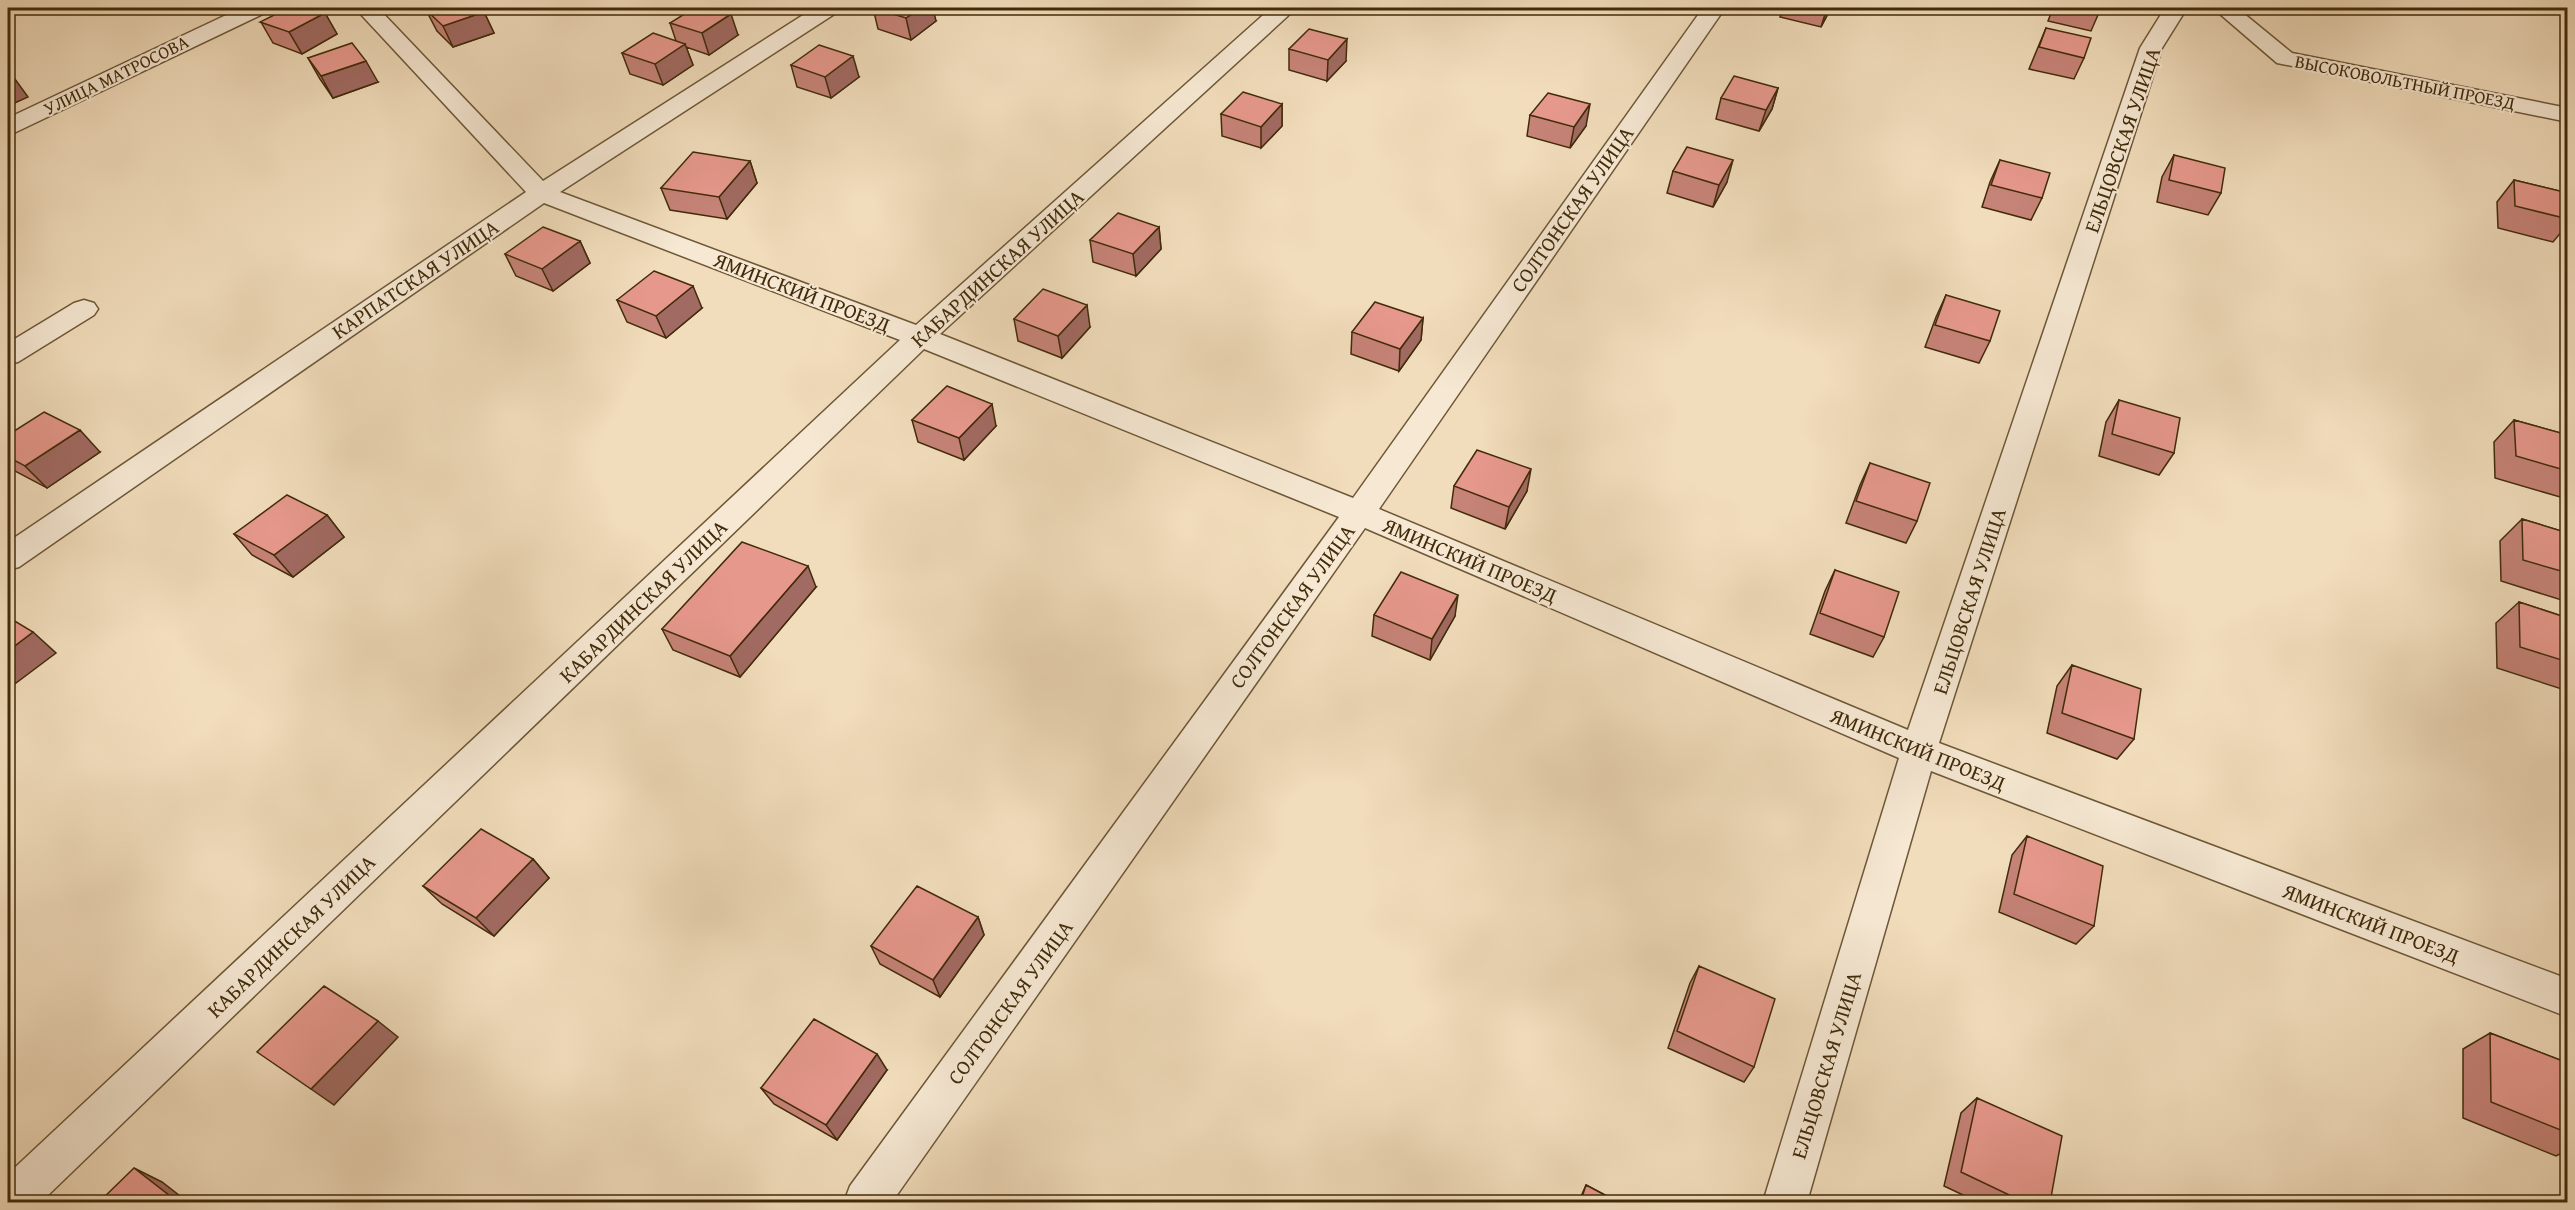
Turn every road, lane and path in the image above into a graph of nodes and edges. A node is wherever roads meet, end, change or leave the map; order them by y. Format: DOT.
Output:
graph roads {
  1 [pos="257,8"];
  2 [pos="366,8"];
  3 [pos="828,8"];
  4 [pos="1283,8"];
  5 [pos="1714,8"];
  6 [pos="2176,8"];
  7 [pos="2224,8"];
  8 [pos="2568,115"];
  9 [pos="8,127"];
  10 [pos="541,193"];
  11 [pos="84,309"];
  12 [pos="920,337"];
  13 [pos="8,355"];
  14 [pos="1359,513"];
  15 [pos="8,558"];
  16 [pos="1919,751"];
  17 [pos="2568,998"];
  18 [pos="10,1203"];
  19 [pos="866,1203"];
  20 [pos="1785,1203"];
  1 -- 9 [label="street, УЛИЦА МАТРОСОВА"];
  2 -- 10 [label="street, ЯМИНСКИЙ ПРОЕЗД"];
  3 -- 10 [label="street, КАРПАТСКАЯ УЛИЦА"];
  4 -- 12 [label="street, КАБАРДИНСКАЯ УЛИЦА"];
  5 -- 14 [label="street, СОЛТОНСКАЯ УЛИЦА"];
  6 -- 16 [label="street, ЕЛЬЦОВСКАЯ УЛИЦА"];
  7 -- 8 [label="street, ВЫСОКОВОЛЬТНЫЙ ПРОЕЗД"];
  10 -- 12 [label="street, ЯМИНСКИЙ ПРОЕЗД"];
  10 -- 15 [label="street, КАРПАТСКАЯ УЛИЦА"];
  11 -- 13 [label="street"];
  12 -- 14 [label="street, ЯМИНСКИЙ ПРОЕЗД"];
  12 -- 18 [label="street, КАБАРДИНСКАЯ УЛИЦА"];
  14 -- 16 [label="street, ЯМИНСКИЙ ПРОЕЗД"];
  14 -- 19 [label="street, СОЛТОНСКАЯ УЛИЦА"];
  16 -- 17 [label="street, ЯМИНСКИЙ ПРОЕЗД"];
  16 -- 20 [label="street, ЕЛЬЦОВСКАЯ УЛИЦА"];
}
